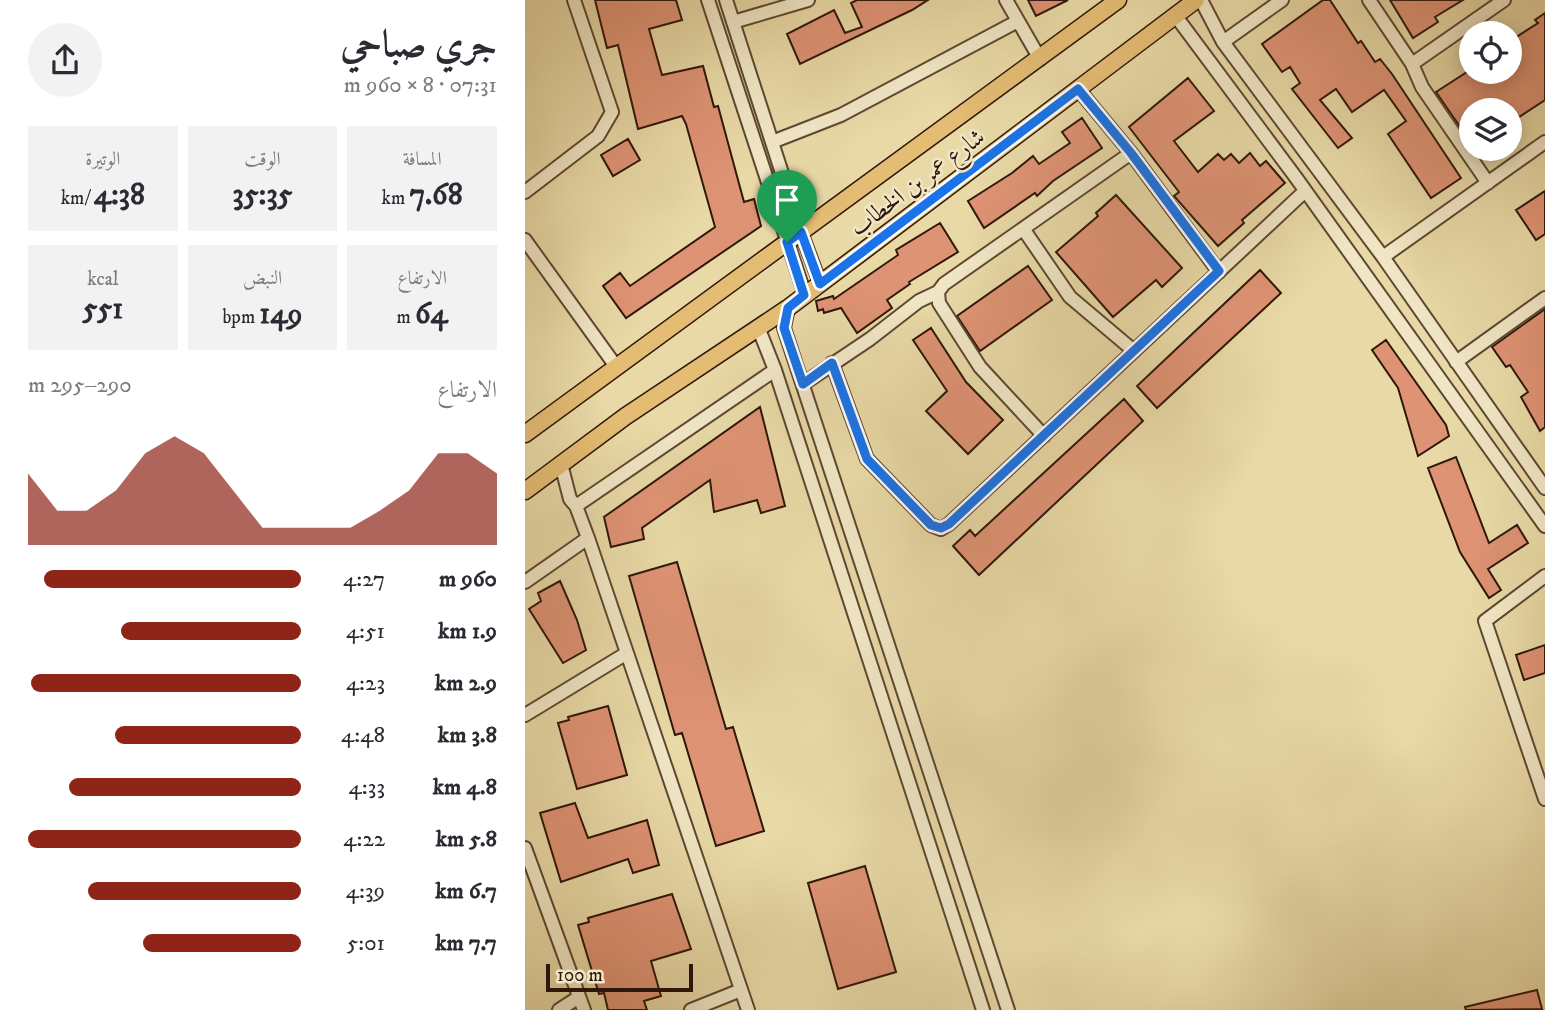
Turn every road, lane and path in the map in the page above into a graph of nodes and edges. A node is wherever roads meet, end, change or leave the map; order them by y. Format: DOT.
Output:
graph roads {
  1 [pos="573,0"];
  2 [pos="708,0"];
  3 [pos="726,0"];
  4 [pos="808,0"];
  5 [pos="1006,0"];
  6 [pos="1118,0"];
  7 [pos="1196,0"];
  8 [pos="1201,0"];
  9 [pos="1282,0"];
  10 [pos="1369,0"];
  11 [pos="1504,0"];
  12 [pos="1175,15"];
  13 [pos="1018,21"];
  14 [pos="733,22"];
  15 [pos="1223,42"];
  16 [pos="1040,60"];
  17 [pos="1412,64"];
  18 [pos="1078,89"];
  19 [pos="772,142"];
  20 [pos="1545,142"];
  21 [pos="1131,153"];
  22 [pos="1488,183"];
  23 [pos="1305,191"];
  24 [pos="525,192"];
  25 [pos="1024,230"];
  26 [pos="801,232"];
  27 [pos="525,240"];
  28 [pos="787,242"];
  29 [pos="1383,257"];
  30 [pos="1219,271"];
  31 [pos="820,284"];
  32 [pos="938,292"];
  33 [pos="804,295"];
  34 [pos="1545,298"];
  35 [pos="788,308"];
  36 [pos="784,328"];
  37 [pos="761,334"];
  38 [pos="1134,351"];
  39 [pos="1456,362"];
  40 [pos="832,363"];
  41 [pos="615,365"];
  42 [pos="775,370"];
  43 [pos="803,384"];
  44 [pos="525,434"];
  45 [pos="1044,436"];
  46 [pos="561,464"];
  47 [pos="1545,488"];
  48 [pos="525,491"];
  49 [pos="576,506"];
  50 [pos="1545,526"];
  51 [pos="588,538"];
  52 [pos="1545,576"];
  53 [pos="525,582"];
  54 [pos="627,653"];
  55 [pos="525,715"];
  56 [pos="1545,799"];
  57 [pos="525,848"];
  58 [pos="529,876"];
  59 [pos="741,990"];
  60 [pos="579,997"];
  61 [pos="559,1010"];
  62 [pos="584,1010"];
  63 [pos="691,1010"];
  64 [pos="748,1010"];
  65 [pos="983,1010"];
  66 [pos="1008,1010"];
  1 -- 24 [label="street"];
  2 -- 28 [label="street"];
  3 -- 14 [label="street"];
  4 -- 14 [label="street"];
  5 -- 13 [label="street"];
  6 -- 16 [label="main road, شارع عمر بن الخطاب"];
  7 -- 12 [label="main road, شارع عمر بن الخطاب"];
  8 -- 15 [label="street"];
  9 -- 15 [label="street"];
  10 -- 17 [label="street"];
  11 -- 17 [label="street"];
  12 -- 18 [label="main road, شارع عمر بن الخطاب"];
  12 -- 23 [label="street"];
  13 -- 16 [label="street"];
  13 -- 19 [label="street"];
  14 -- 19 [label="street"];
  15 -- 29 [label="street"];
  16 -- 26 [label="main road, شارع عمر بن الخطاب"];
  17 -- 22 [label="street"];
  18 -- 21 [label="street"];
  18 -- 31 [label="main road, شارع عمر بن الخطاب"];
  19 -- 26 [label="street"];
  20 -- 22 [label="street"];
  21 -- 25 [label="street"];
  21 -- 30 [label="street"];
  22 -- 29 [label="street"];
  23 -- 30 [label="street"];
  23 -- 50 [label="street"];
  25 -- 32 [label="street"];
  25 -- 38 [label="street"];
  26 -- 28 [label="main road, شارع عمر بن الخطاب"];
  26 -- 31 [label="street"];
  27 -- 41 [label="street"];
  28 -- 33 [label="street"];
  28 -- 41 [label="main road, شارع عمر بن الخطاب"];
  29 -- 39 [label="street"];
  30 -- 38 [label="street"];
  31 -- 33 [label="main road, شارع عمر بن الخطاب"];
  32 -- 40 [label="street"];
  32 -- 45 [label="street"];
  33 -- 35 [label="main road, شارع عمر بن الخطاب"];
  34 -- 39 [label="street"];
  35 -- 36 [label="street"];
  35 -- 37 [label="main road, شارع عمر بن الخطاب"];
  36 -- 37 [label="street"];
  36 -- 43 [label="street"];
  37 -- 42 [label="street"];
  37 -- 46 [label="main road, شارع عمر بن الخطاب"];
  38 -- 45 [label="street"];
  39 -- 47 [label="street"];
  40 -- 43 [label="street"];
  40 -- 45 [label="street"];
  41 -- 44 [label="main road, شارع عمر بن الخطاب"];
  42 -- 49 [label="street"];
  42 -- 65 [label="street"];
  43 -- 66 [label="street"];
  46 -- 48 [label="main road, شارع عمر بن الخطاب"];
  46 -- 49 [label="street"];
  49 -- 51 [label="street"];
  51 -- 53 [label="street"];
  51 -- 54 [label="street"];
  52 -- 56 [label="street"];
  54 -- 55 [label="street"];
  54 -- 59 [label="street"];
  57 -- 58 [label="street"];
  58 -- 60 [label="street"];
  59 -- 63 [label="street"];
  59 -- 64 [label="street"];
  60 -- 61 [label="street"];
  60 -- 62 [label="street"];
}
